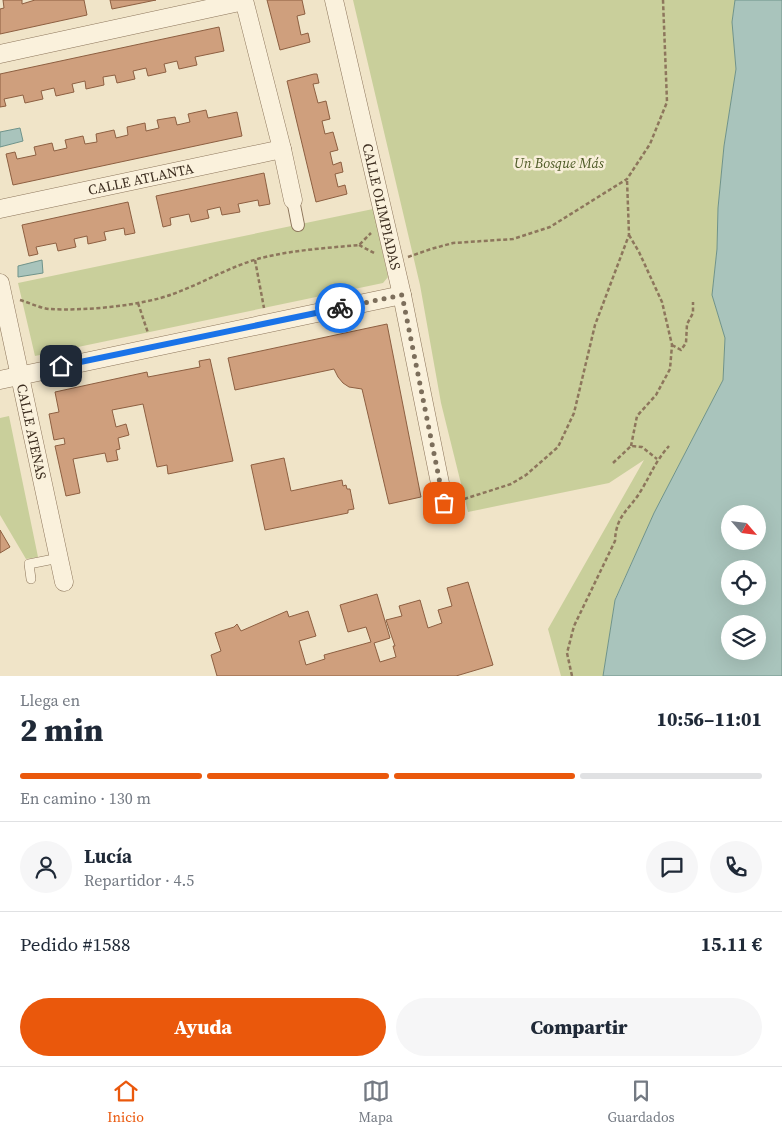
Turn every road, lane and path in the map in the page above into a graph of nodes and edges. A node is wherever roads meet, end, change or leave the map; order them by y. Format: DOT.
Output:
graph roads {
  1 [pos="334,0"];
  2 [pos="663,0"];
  3 [pos="244,1"];
  4 [pos="0,54"];
  5 [pos="282,149"];
  6 [pos="627,179"];
  7 [pos="293,200"];
  8 [pos="0,208"];
  9 [pos="385,219"];
  10 [pos="298,225"];
  11 [pos="629,235"];
  12 [pos="255,260"];
  13 [pos="395,263"];
  14 [pos="0,283"];
  15 [pos="402,295"];
  16 [pos="20,300"];
  17 [pos="693,302"];
  18 [pos="138,303"];
  19 [pos="267,323"];
  20 [pos="672,345"];
  21 [pos="152,347"];
  22 [pos="20,376"];
  23 [pos="0,380"];
  24 [pos="631,446"];
  25 [pos="669,446"];
  26 [pos="657,458"];
  27 [pos="613,463"];
  28 [pos="444,503"];
  29 [pos="59,558"];
  30 [pos="31,579"];
  31 [pos="64,582"];
  32 [pos="572,676"];
  1 -- 9 [label="street, CALLE OLIMPIADAS"];
  2 -- 6 [label="path"];
  3 -- 4 [label="street"];
  3 -- 5 [label="street"];
  5 -- 7 [label="street"];
  5 -- 8 [label="street, CALLE ATLANTA"];
  6 -- 11 [label="path"];
  6 -- 13 [label="path"];
  7 -- 10 [label="street"];
  9 -- 12 [label="path"];
  9 -- 13 [label="street, CALLE OLIMPIADAS"];
  11 -- 20 [label="path"];
  11 -- 28 [label="path"];
  12 -- 18 [label="path"];
  12 -- 19 [label="path"];
  13 -- 15 [label="street, CALLE OLIMPIADAS"];
  14 -- 22 [label="street, CALLE ATENAS"];
  15 -- 19 [label="street"];
  15 -- 28 [label="street, CALLE OLIMPIADAS"];
  16 -- 18 [label="path"];
  17 -- 20 [label="path"];
  18 -- 21 [label="path"];
  19 -- 21 [label="street"];
  20 -- 24 [label="path"];
  21 -- 22 [label="street"];
  22 -- 23 [label="street"];
  22 -- 29 [label="street, CALLE ATENAS"];
  24 -- 26 [label="path"];
  24 -- 27 [label="path"];
  25 -- 26 [label="path"];
  26 -- 32 [label="path"];
  29 -- 30 [label="lane"];
  29 -- 31 [label="street, CALLE ATENAS"];
}
